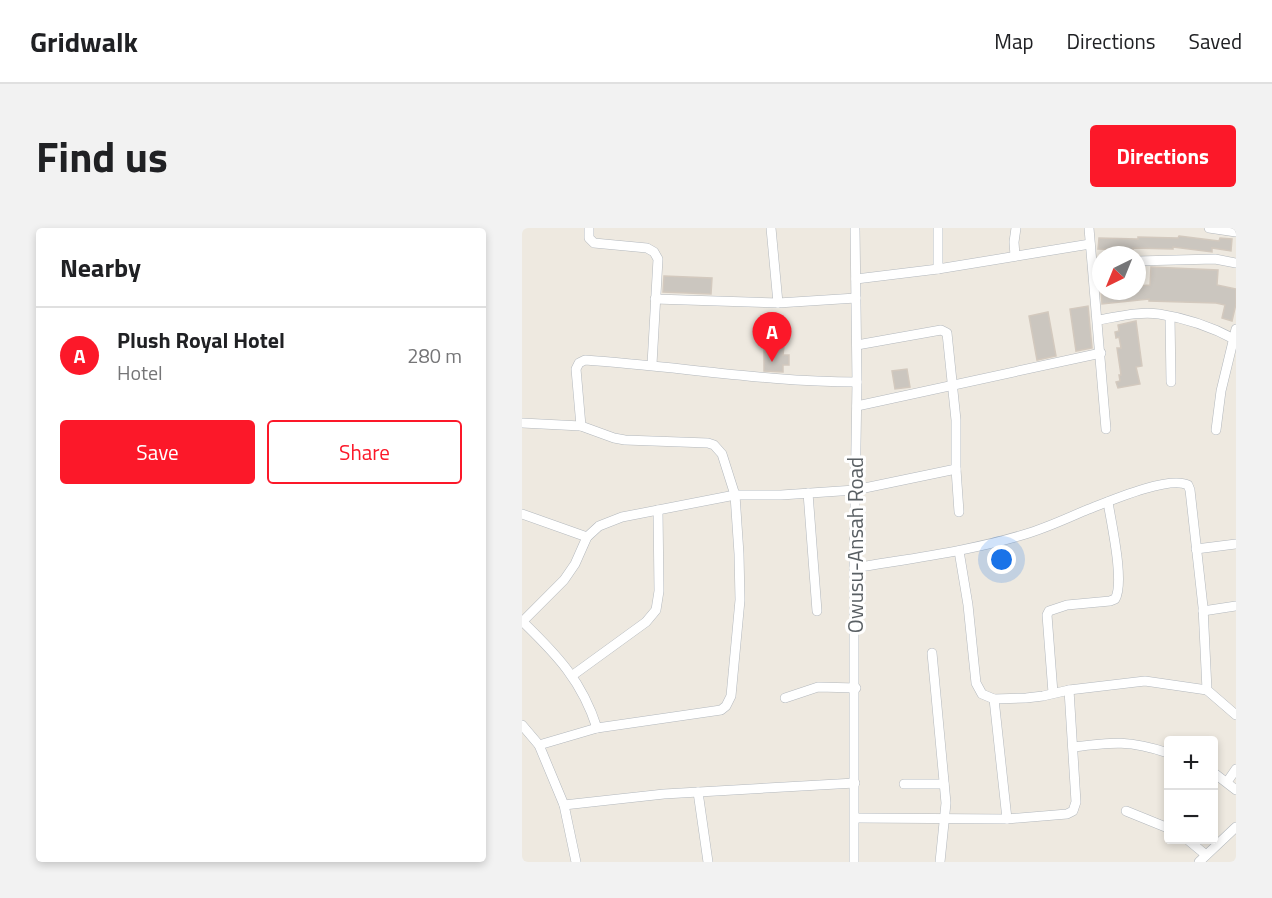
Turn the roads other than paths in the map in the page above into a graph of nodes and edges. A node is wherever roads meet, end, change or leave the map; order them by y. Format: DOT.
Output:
graph roads {
  1 [pos="589,228"];
  2 [pos="771,228"];
  3 [pos="855,228"];
  4 [pos="938,228"];
  5 [pos="1016,228"];
  6 [pos="1089,228"];
  7 [pos="1209,228"];
  8 [pos="1236,232"];
  9 [pos="1090,244"];
  10 [pos="1015,256"];
  11 [pos="1146,261"];
  12 [pos="1236,262"];
  13 [pos="938,270"];
  14 [pos="856,279"];
  15 [pos="856,298"];
  16 [pos="655,299"];
  17 [pos="778,303"];
  18 [pos="1170,316"];
  19 [pos="1098,320"];
  20 [pos="1236,329"];
  21 [pos="1234,340"];
  22 [pos="857,345"];
  23 [pos="1101,353"];
  24 [pos="652,364"];
  25 [pos="857,382"];
  26 [pos="1171,382"];
  27 [pos="953,386"];
  28 [pos="857,406"];
  29 [pos="522,423"];
  30 [pos="582,426"];
  31 [pos="1106,429"];
  32 [pos="1216,430"];
  33 [pos="956,469"];
  34 [pos="855,490"];
  35 [pos="808,493"];
  36 [pos="735,495"];
  37 [pos="1108,502"];
  38 [pos="658,510"];
  39 [pos="959,513"];
  40 [pos="522,514"];
  41 [pos="587,537"];
  42 [pos="1236,544"];
  43 [pos="1196,549"];
  44 [pos="959,551"];
  45 [pos="854,568"];
  46 [pos="1236,606"];
  47 [pos="817,611"];
  48 [pos="1203,611"];
  49 [pos="522,622"];
  50 [pos="932,653"];
  51 [pos="573,675"];
  52 [pos="856,688"];
  53 [pos="1069,690"];
  54 [pos="1208,690"];
  55 [pos="1053,693"];
  56 [pos="785,698"];
  57 [pos="994,699"];
  58 [pos="1236,715"];
  59 [pos="522,725"];
  60 [pos="597,728"];
  61 [pos="539,745"];
  62 [pos="1073,747"];
  63 [pos="1164,752"];
  64 [pos="1236,768"];
  65 [pos="1218,776"];
  66 [pos="1227,782"];
  67 [pos="855,783"];
  68 [pos="904,784"];
  69 [pos="944,784"];
  70 [pos="1236,790"];
  71 [pos="698,792"];
  72 [pos="564,805"];
  73 [pos="1126,811"];
  74 [pos="944,817"];
  75 [pos="855,818"];
  76 [pos="1007,819"];
  77 [pos="1164,826"];
  78 [pos="1236,827"];
  79 [pos="1191,844"];
  80 [pos="1203,859"];
  81 [pos="576,862"];
  82 [pos="708,862"];
  83 [pos="854,862"];
  84 [pos="940,862"];
  1 -- 16 [label="street"];
  2 -- 17 [label="street"];
  3 -- 14 [label="street, Owusu-Ansah Road"];
  4 -- 13 [label="street"];
  5 -- 10 [label="street"];
  6 -- 9 [label="street"];
  7 -- 8 [label="street"];
  9 -- 10 [label="street"];
  9 -- 19 [label="street"];
  10 -- 13 [label="street"];
  11 -- 12 [label="street"];
  13 -- 14 [label="street"];
  14 -- 15 [label="street, Owusu-Ansah Road"];
  15 -- 17 [label="street"];
  15 -- 22 [label="street, Owusu-Ansah Road"];
  16 -- 17 [label="street"];
  16 -- 24 [label="street"];
  18 -- 19 [label="street"];
  18 -- 21 [label="street"];
  18 -- 26 [label="street"];
  19 -- 23 [label="street"];
  20 -- 21 [label="street"];
  21 -- 32 [label="street"];
  22 -- 25 [label="street, Owusu-Ansah Road"];
  22 -- 27 [label="street"];
  23 -- 27 [label="street"];
  23 -- 31 [label="street"];
  24 -- 25 [label="street"];
  24 -- 30 [label="street"];
  25 -- 28 [label="street, Owusu-Ansah Road"];
  27 -- 28 [label="street"];
  27 -- 33 [label="street"];
  28 -- 34 [label="street, Owusu-Ansah Road"];
  29 -- 30 [label="street"];
  30 -- 36 [label="street"];
  33 -- 34 [label="street"];
  33 -- 39 [label="street"];
  34 -- 35 [label="street"];
  34 -- 45 [label="street, Owusu-Ansah Road"];
  35 -- 36 [label="street"];
  35 -- 47 [label="street"];
  36 -- 38 [label="street"];
  36 -- 60 [label="street"];
  37 -- 43 [label="street"];
  37 -- 44 [label="street"];
  37 -- 55 [label="street"];
  38 -- 41 [label="street"];
  38 -- 51 [label="street"];
  40 -- 41 [label="street"];
  41 -- 49 [label="street"];
  42 -- 43 [label="street"];
  43 -- 48 [label="street"];
  44 -- 45 [label="street"];
  44 -- 57 [label="street"];
  45 -- 52 [label="street, Owusu-Ansah Road"];
  46 -- 48 [label="street"];
  48 -- 54 [label="street"];
  49 -- 51 [label="street"];
  50 -- 69 [label="street"];
  51 -- 60 [label="street"];
  52 -- 56 [label="street"];
  52 -- 67 [label="street, Owusu-Ansah Road"];
  53 -- 54 [label="street"];
  53 -- 55 [label="street"];
  53 -- 62 [label="street"];
  54 -- 58 [label="street"];
  55 -- 57 [label="street"];
  57 -- 76 [label="street"];
  59 -- 61 [label="street"];
  60 -- 61 [label="street"];
  61 -- 72 [label="street"];
  62 -- 63 [label="street"];
  62 -- 76 [label="street"];
  64 -- 66 [label="street"];
  65 -- 66 [label="street"];
  66 -- 70 [label="street"];
  67 -- 71 [label="street"];
  67 -- 75 [label="street, Owusu-Ansah Road"];
  68 -- 69 [label="street"];
  69 -- 74 [label="street"];
  71 -- 72 [label="street"];
  71 -- 82 [label="street"];
  72 -- 81 [label="street"];
  73 -- 77 [label="street"];
  74 -- 75 [label="street"];
  74 -- 76 [label="street"];
  74 -- 84 [label="street"];
  75 -- 83 [label="street, Owusu-Ansah Road"];
  78 -- 80 [label="street"];
  79 -- 80 [label="street"];
}
